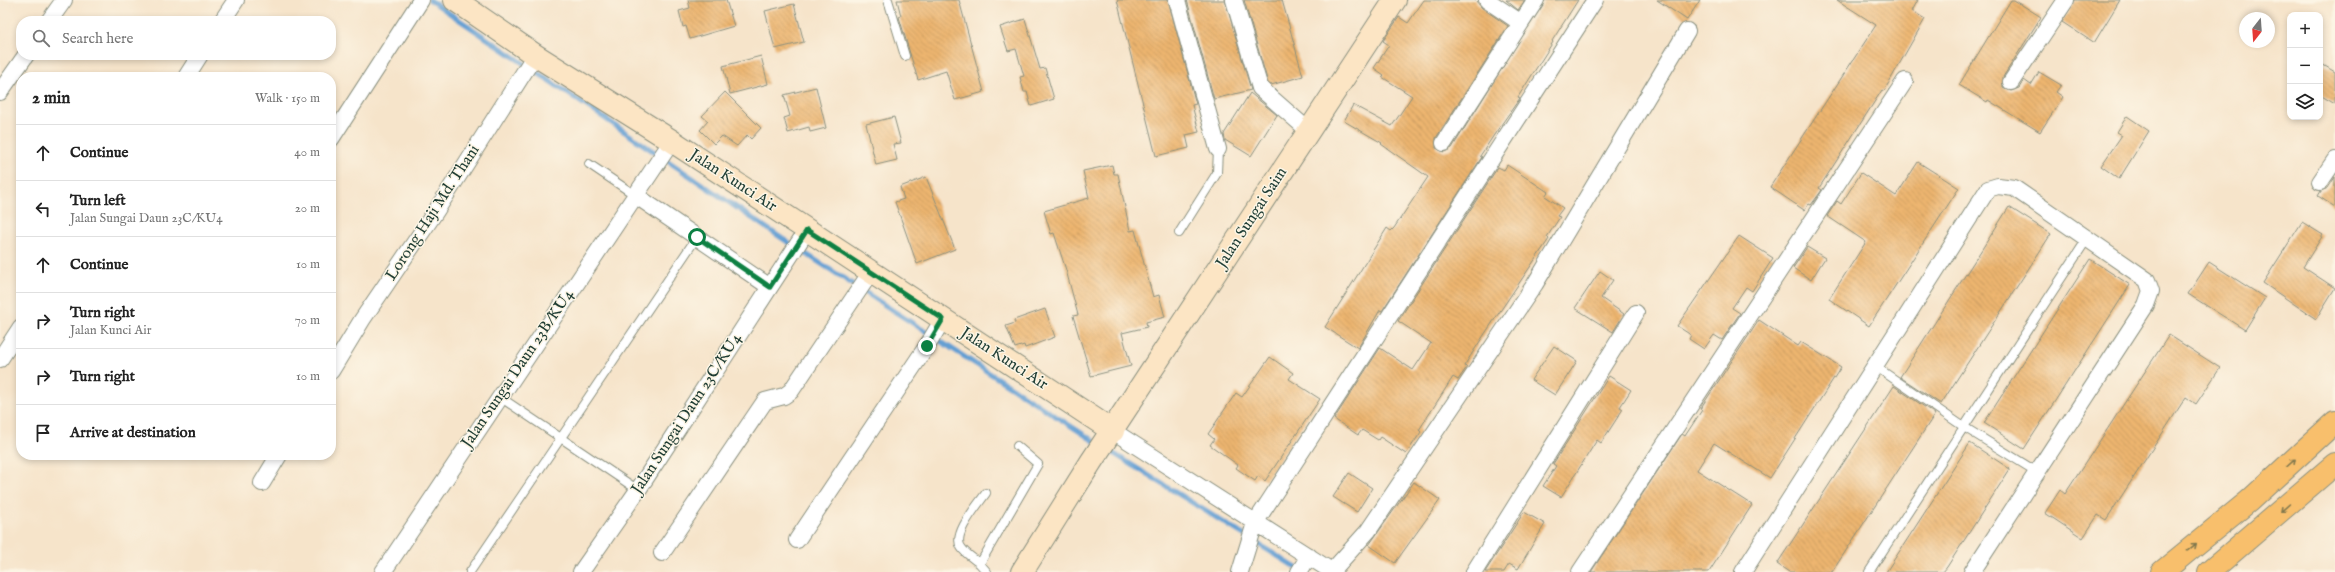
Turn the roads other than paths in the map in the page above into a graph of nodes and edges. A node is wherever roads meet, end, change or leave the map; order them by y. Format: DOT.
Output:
graph roads {
  1 [pos="64,0"];
  2 [pos="236,0"];
  3 [pos="455,0"];
  4 [pos="888,0"];
  5 [pos="1177,0"];
  6 [pos="1234,0"];
  7 [pos="1395,0"];
  8 [pos="1487,0"];
  9 [pos="1536,0"];
  10 [pos="1595,0"];
  11 [pos="2066,0"];
  12 [pos="420,2"];
  13 [pos="53,16"];
  14 [pos="225,16"];
  15 [pos="1520,23"];
  16 [pos="1687,31"];
  17 [pos="904,56"];
  18 [pos="533,57"];
  19 [pos="22,60"];
  20 [pos="197,60"];
  21 [pos="189,72"];
  22 [pos="1906,81"];
  23 [pos="2011,82"];
  24 [pos="0,92"];
  25 [pos="336,131"];
  26 [pos="1309,131"];
  27 [pos="1444,142"];
  28 [pos="669,146"];
  29 [pos="1218,149"];
  30 [pos="2335,160"];
  31 [pos="589,164"];
  32 [pos="2320,182"];
  33 [pos="635,195"];
  34 [pos="1179,233"];
  35 [pos="804,235"];
  36 [pos="697,237"];
  37 [pos="2087,239"];
  38 [pos="864,283"];
  39 [pos="770,287"];
  40 [pos="1636,313"];
  41 [pos="936,331"];
  42 [pos="16,335"];
  43 [pos="0,359"];
  44 [pos="336,363"];
  45 [pos="1874,366"];
  46 [pos="500,397"];
  47 [pos="2335,422"];
  48 [pos="1964,427"];
  49 [pos="1111,433"];
  50 [pos="559,438"];
  51 [pos="1017,446"];
  52 [pos="276,460"];
  53 [pos="2335,464"];
  54 [pos="2037,472"];
  55 [pos="262,483"];
  56 [pos="638,490"];
  57 [pos="986,493"];
  58 [pos="1254,529"];
  59 [pos="797,540"];
  60 [pos="662,553"];
  61 [pos="980,564"];
  62 [pos="1304,564"];
  63 [pos="383,572"];
  64 [pos="470,572"];
  65 [pos="582,572"];
  66 [pos="986,572"];
  67 [pos="1022,572"];
  68 [pos="1240,572"];
  69 [pos="1333,572"];
  70 [pos="1474,572"];
  71 [pos="1580,572"];
  72 [pos="1743,572"];
  73 [pos="1869,572"];
  74 [pos="1972,572"];
  75 [pos="2162,572"];
  76 [pos="2209,572"];
  1 -- 13 [label="street"];
  2 -- 14 [label="street"];
  3 -- 18 [label="street, Jalan Kunci Air"];
  4 -- 17 [label="lane"];
  5 -- 29 [label="street"];
  6 -- 26 [label="street"];
  7 -- 26 [label="street, Jalan Sungai Saim"];
  8 -- 15 [label="street"];
  9 -- 15 [label="street"];
  10 -- 58 [label="street"];
  11 -- 23 [label="street"];
  12 -- 25 [label="street"];
  15 -- 27 [label="street"];
  16 -- 69 [label="street"];
  18 -- 28 [label="street, Jalan Kunci Air"];
  18 -- 44 [label="street, Lorong Haji Md. Thani"];
  19 -- 24 [label="street"];
  20 -- 21 [label="street"];
  22 -- 71 [label="street"];
  26 -- 49 [label="street, Jalan Sungai Saim"];
  28 -- 33 [label="street, Jalan Sungai Daun 23B/KU4"];
  28 -- 35 [label="street, Jalan Kunci Air"];
  29 -- 34 [label="lane"];
  30 -- 32 [label="street"];
  31 -- 33 [label="lane"];
  33 -- 36 [label="street"];
  33 -- 46 [label="street, Jalan Sungai Daun 23B/KU4"];
  35 -- 38 [label="street, Jalan Kunci Air"];
  35 -- 39 [label="street, Jalan Sungai Daun 23C/KU4"];
  36 -- 39 [label="street"];
  36 -- 50 [label="lane"];
  37 -- 45 [label="street"];
  37 -- 48 [label="lane"];
  37 -- 54 [label="street"];
  38 -- 41 [label="street, Jalan Kunci Air"];
  38 -- 60 [label="street"];
  39 -- 56 [label="street, Jalan Sungai Daun 23C/KU4"];
  40 -- 70 [label="street"];
  41 -- 49 [label="street, Jalan Kunci Air"];
  41 -- 59 [label="street"];
  42 -- 43 [label="street"];
  45 -- 48 [label="lane"];
  45 -- 72 [label="street"];
  46 -- 50 [label="lane"];
  46 -- 63 [label="street, Jalan Sungai Daun 23B/KU4"];
  75 -- 47 [label="highway, one-way"];
  48 -- 54 [label="lane"];
  48 -- 73 [label="lane"];
  49 -- 58 [label="street, Jalan Kunci Air"];
  49 -- 67 [label="street, Jalan Sungai Saim"];
  50 -- 56 [label="lane"];
  50 -- 64 [label="lane"];
  51 -- 61 [label="lane"];
  52 -- 55 [label="street"];
  53 -- 76 [label="highway, one-way"];
  54 -- 74 [label="street"];
  56 -- 65 [label="street, Jalan Sungai Daun 23C/KU4"];
  57 -- 61 [label="lane"];
  58 -- 62 [label="street, Jalan Kunci Air"];
  58 -- 68 [label="street"];
  61 -- 66 [label="lane"];
  62 -- 69 [label="street, Jalan Kunci Air"];
}
